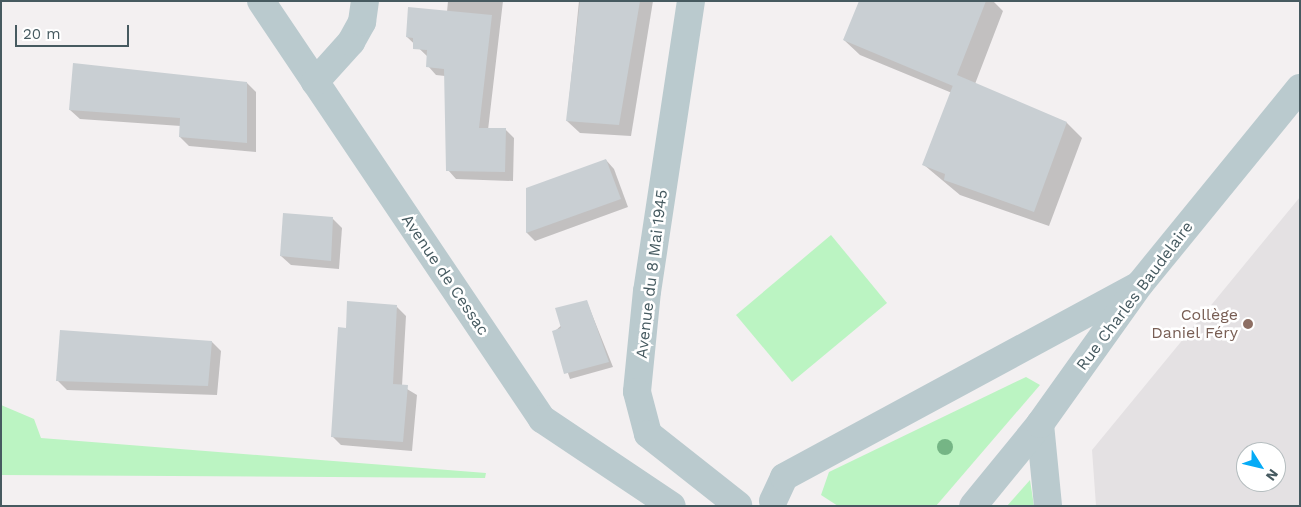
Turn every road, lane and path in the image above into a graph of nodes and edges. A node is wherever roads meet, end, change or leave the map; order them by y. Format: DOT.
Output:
graph roads {
  1 [pos="261,1"];
  2 [pos="365,1"];
  3 [pos="691,1"];
  4 [pos="315,82"];
  5 [pos="1300,88"];
  6 [pos="1140,284"];
  7 [pos="1040,424"];
  8 [pos="782,503"];
  9 [pos="737,505"];
  10 [pos="672,506"];
  11 [pos="974,506"];
  12 [pos="1048,506"];
  1 -- 4 [label="street, Avenue de Cessac"];
  2 -- 4 [label="street"];
  3 -- 9 [label="street, Avenue du 8 Mai 1945"];
  4 -- 10 [label="street, Avenue de Cessac"];
  5 -- 6 [label="street, Rue Charles Baudelaire"];
  6 -- 7 [label="street, Rue Charles Baudelaire"];
  6 -- 8 [label="street"];
  7 -- 11 [label="street, Rue Charles Baudelaire"];
  7 -- 12 [label="street"];
  8 -- 9 [label="street"];
}
